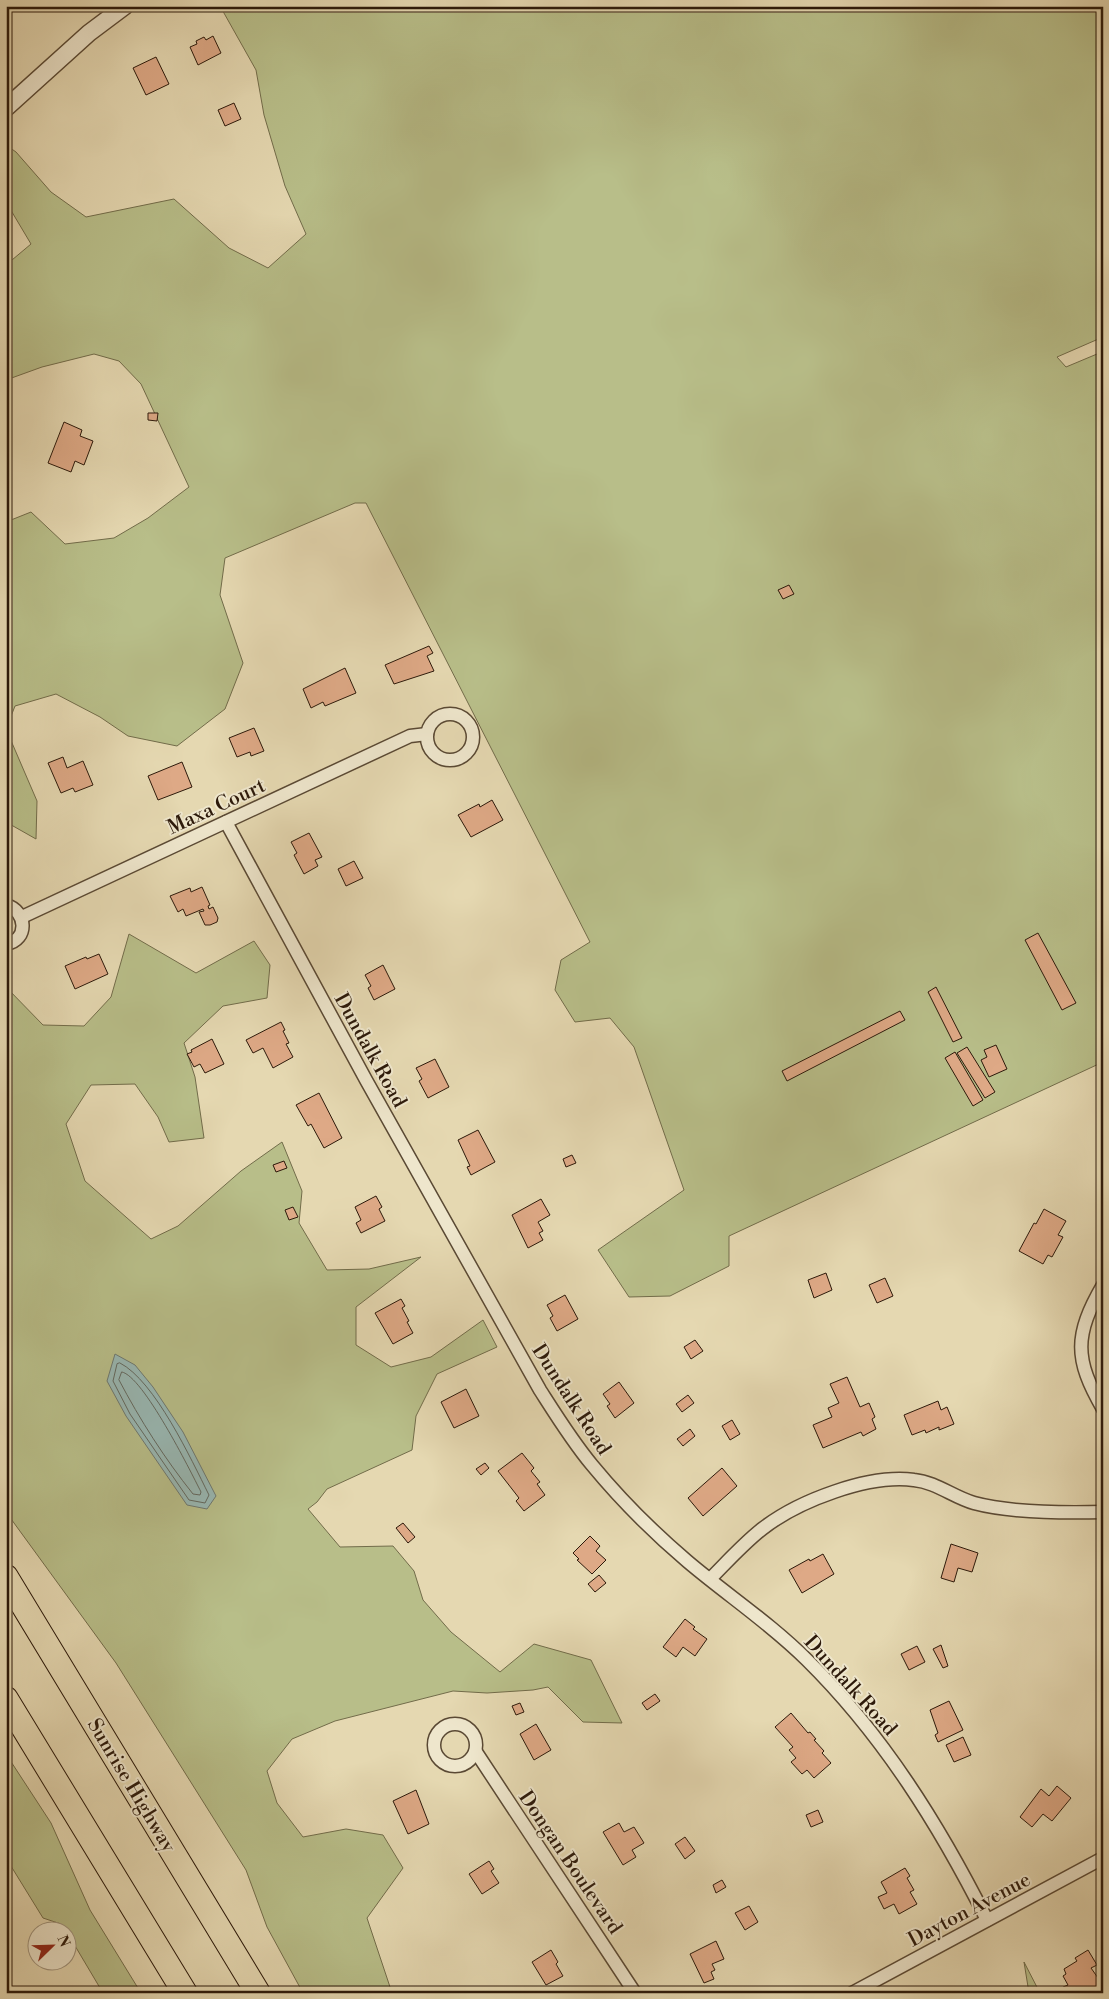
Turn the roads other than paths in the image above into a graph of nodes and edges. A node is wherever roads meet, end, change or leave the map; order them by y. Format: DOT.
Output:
graph roads {
  1 [pos="125,6"];
  2 [pos="6,108"];
  3 [pos="427,734"];
  4 [pos="226,822"];
  5 [pos="6,905"];
  6 [pos="22,917"];
  7 [pos="6,944"];
  8 [pos="1103,1285"];
  9 [pos="1103,1409"];
  10 [pos="1103,1512"];
  11 [pos="6,1577"];
  12 [pos="710,1580"];
  13 [pos="6,1699"];
  14 [pos="476,1752"];
  15 [pos="1103,1858"];
  16 [pos="986,1920"];
  17 [pos="185,1993"];
  18 [pos="258,1993"];
  19 [pos="635,1993"];
  20 [pos="852,1993"];
  1 -- 2 [label="street"];
  3 -- 4 [label="street, Maxa Court"];
  4 -- 6 [label="street, Maxa Court"];
  4 -- 12 [label="street, Dundalk Road"];
  5 -- 6 [label="street"];
  6 -- 7 [label="street"];
  8 -- 9 [label="street"];
  10 -- 12 [label="street"];
  11 -- 18 [label="highway, Sunrise Highway"];
  12 -- 16 [label="street, Dundalk Road"];
  13 -- 17 [label="highway"];
  14 -- 19 [label="street, Dongan Boulevard"];
  15 -- 16 [label="street, Dayton Avenue"];
  16 -- 20 [label="street, Dayton Avenue"];
}
